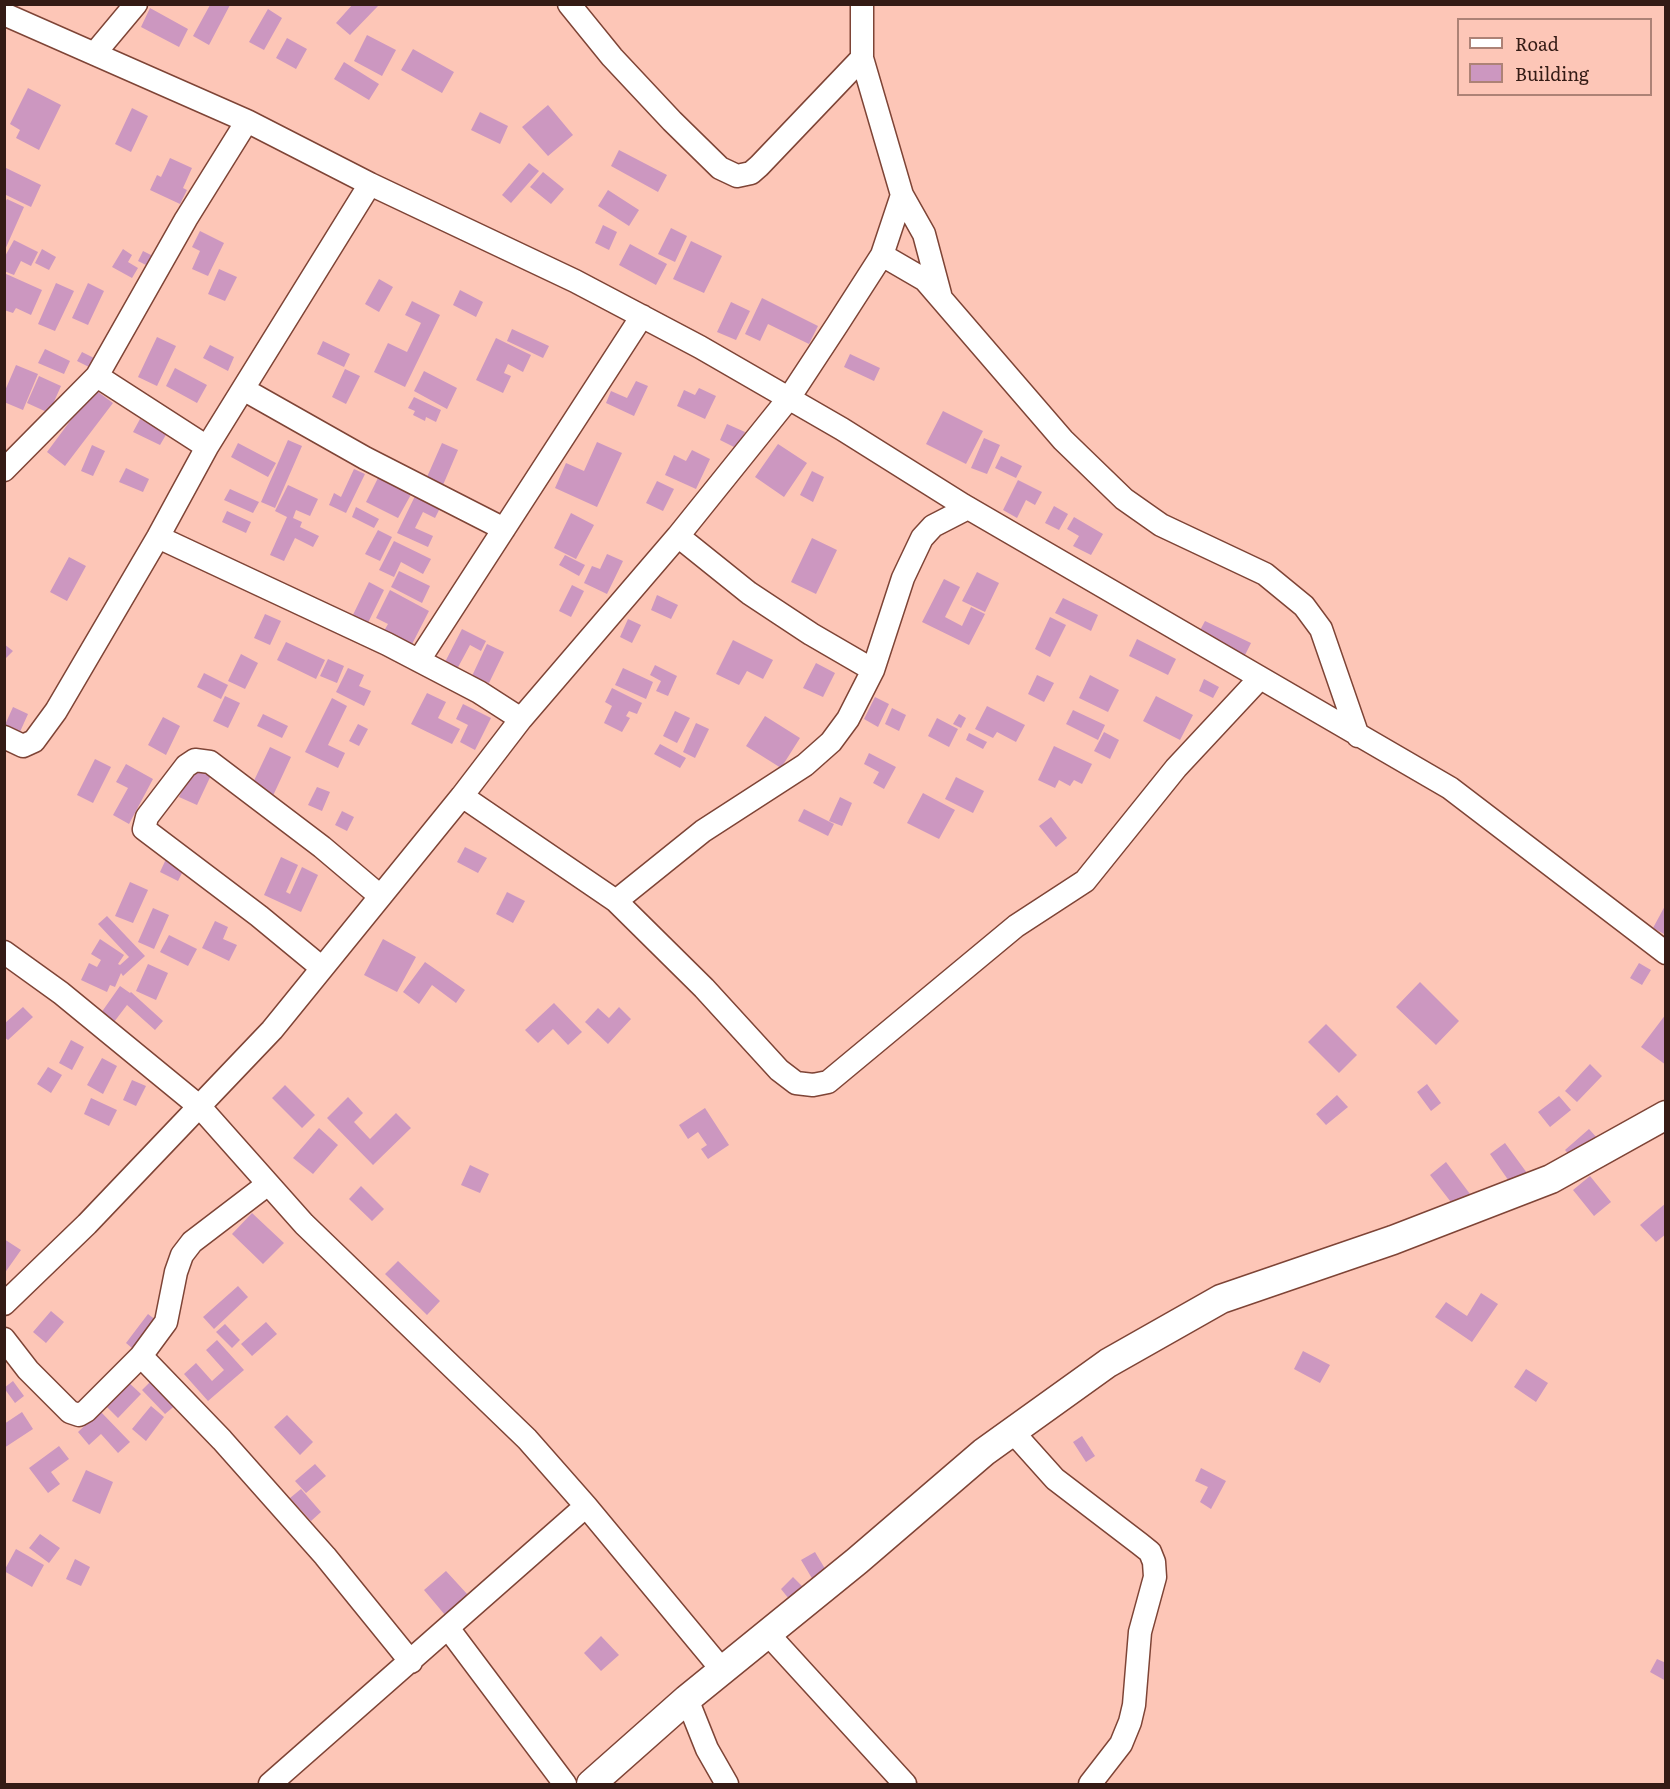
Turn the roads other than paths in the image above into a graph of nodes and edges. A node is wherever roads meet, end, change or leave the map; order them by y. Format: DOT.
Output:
graph roads {
  1 [pos="136,4"];
  2 [pos="569,4"];
  3 [pos="862,4"];
  4 [pos="4,14"];
  5 [pos="95,53"];
  6 [pos="862,58"];
  7 [pos="247,121"];
  8 [pos="370,184"];
  9 [pos="902,195"];
  10 [pos="882,255"];
  11 [pos="940,295"];
  12 [pos="642,316"];
  13 [pos="97,376"];
  14 [pos="243,389"];
  15 [pos="789,398"];
  16 [pos="207,447"];
  17 [pos="4,470"];
  18 [pos="968,508"];
  19 [pos="504,529"];
  20 [pos="678,536"];
  21 [pos="158,537"];
  22 [pos="419,660"];
  23 [pos="873,670"];
  24 [pos="1260,678"];
  25 [pos="520,719"];
  26 [pos="1358,736"];
  27 [pos="4,737"];
  28 [pos="462,796"];
  29 [pos="380,896"];
  30 [pos="616,901"];
  31 [pos="4,952"];
  32 [pos="1665,953"];
  33 [pos="322,968"];
  34 [pos="200,1107"];
  35 [pos="1665,1115"];
  36 [pos="268,1184"];
  37 [pos="4,1304"];
  38 [pos="4,1339"];
  39 [pos="141,1356"];
  40 [pos="1012,1431"];
  41 [pos="586,1506"];
  42 [pos="448,1628"];
  43 [pos="768,1634"];
  44 [pos="411,1662"];
  45 [pos="723,1671"];
  46 [pos="687,1700"];
  47 [pos="270,1785"];
  48 [pos="565,1785"];
  49 [pos="591,1785"];
  50 [pos="727,1785"];
  51 [pos="905,1785"];
  52 [pos="1090,1785"];
  1 -- 5 [label="street"];
  2 -- 6 [label="street"];
  3 -- 6 [label="street"];
  4 -- 5 [label="street"];
  5 -- 7 [label="street"];
  6 -- 9 [label="street"];
  7 -- 8 [label="street"];
  7 -- 13 [label="street"];
  8 -- 12 [label="street"];
  8 -- 14 [label="street"];
  9 -- 10 [label="street"];
  9 -- 11 [label="street"];
  10 -- 11 [label="street"];
  10 -- 15 [label="street"];
  11 -- 26 [label="street"];
  12 -- 15 [label="street"];
  12 -- 19 [label="street"];
  13 -- 16 [label="street"];
  13 -- 17 [label="street"];
  14 -- 16 [label="street"];
  14 -- 19 [label="street"];
  15 -- 18 [label="street"];
  15 -- 20 [label="street"];
  16 -- 21 [label="street"];
  18 -- 23 [label="street"];
  18 -- 24 [label="street"];
  19 -- 22 [label="street"];
  20 -- 23 [label="street"];
  20 -- 25 [label="street"];
  21 -- 22 [label="street"];
  21 -- 27 [label="street"];
  22 -- 25 [label="street"];
  23 -- 30 [label="street"];
  24 -- 26 [label="street"];
  24 -- 30 [label="street"];
  25 -- 28 [label="street"];
  26 -- 32 [label="street"];
  28 -- 29 [label="street"];
  28 -- 30 [label="street"];
  29 -- 33 [label="street"];
  29 -- 33 [label="street"];
  31 -- 34 [label="street"];
  33 -- 34 [label="street"];
  34 -- 36 [label="street"];
  34 -- 37 [label="street"];
  35 -- 40 [label="street"];
  36 -- 39 [label="street"];
  36 -- 41 [label="street"];
  38 -- 39 [label="street"];
  39 -- 44 [label="street"];
  40 -- 43 [label="street"];
  40 -- 52 [label="street"];
  41 -- 42 [label="street"];
  41 -- 45 [label="street"];
  42 -- 44 [label="street"];
  42 -- 48 [label="street"];
  43 -- 45 [label="street"];
  43 -- 51 [label="street"];
  44 -- 47 [label="street"];
  45 -- 46 [label="street"];
  46 -- 49 [label="street"];
  46 -- 50 [label="street"];
}
